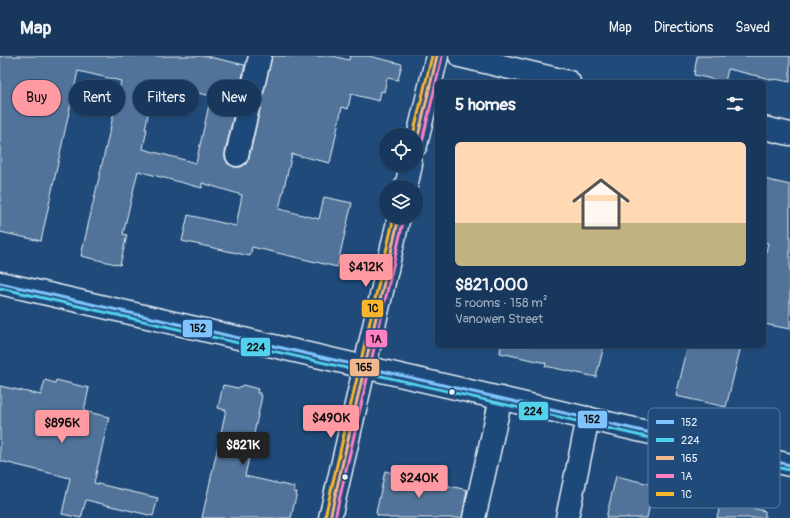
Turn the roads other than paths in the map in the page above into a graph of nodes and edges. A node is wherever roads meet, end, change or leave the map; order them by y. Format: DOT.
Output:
graph roads {
  1 [pos="260,56"];
  2 [pos="436,56"];
  3 [pos="460,56"];
  4 [pos="561,80"];
  5 [pos="420,128"];
  6 [pos="766,128"];
  7 [pos="790,134"];
  8 [pos="237,155"];
  9 [pos="397,224"];
  10 [pos="0,283"];
  11 [pos="365,367"];
  12 [pos="501,398"];
  13 [pos="588,418"];
  14 [pos="648,432"];
  15 [pos="780,463"];
  16 [pos="790,465"];
  17 [pos="330,518"];
  18 [pos="474,518"];
  19 [pos="566,518"];
  1 -- 8 [label="main road"];
  2 -- 5 [label="main road"];
  3 -- 4 [label="main road"];
  6 -- 7 [label="main road"];
  9 -- 11 [label="main road"];
  10 -- 11 [label="main road"];
  11 -- 12 [label="main road"];
  11 -- 17 [label="main road"];
  12 -- 13 [label="main road"];
  12 -- 18 [label="main road"];
  13 -- 14 [label="main road"];
  13 -- 19 [label="main road"];
  15 -- 16 [label="main road"];
}
